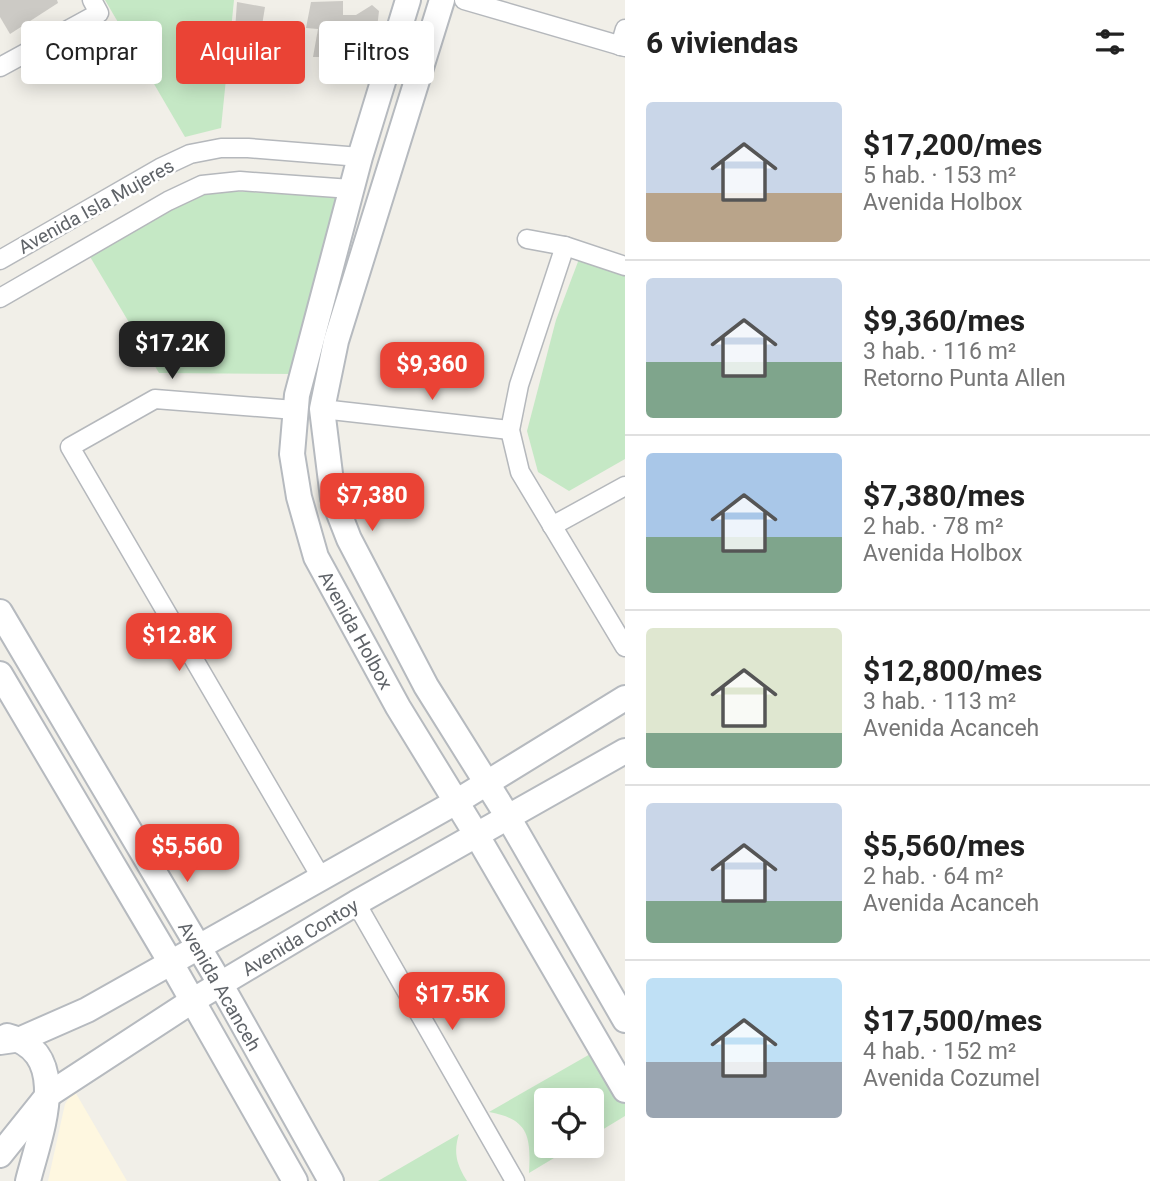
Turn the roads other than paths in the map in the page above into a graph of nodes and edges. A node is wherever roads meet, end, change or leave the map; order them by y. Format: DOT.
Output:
graph roads {
  1 [pos="92,0"];
  2 [pos="408,0"];
  3 [pos="442,0"];
  4 [pos="464,0"];
  5 [pos="623,41"];
  6 [pos="0,67"];
  7 [pos="360,157"];
  8 [pos="351,190"];
  9 [pos="527,239"];
  10 [pos="565,246"];
  11 [pos="0,260"];
  12 [pos="625,266"];
  13 [pos="0,298"];
  14 [pos="322,409"];
  15 [pos="295,410"];
  16 [pos="510,430"];
  17 [pos="625,486"];
  18 [pos="552,526"];
  19 [pos="0,612"];
  20 [pos="625,647"];
  21 [pos="0,674"];
  22 [pos="625,698"];
  23 [pos="625,751"];
  24 [pos="487,782"];
  25 [pos="456,802"];
  26 [pos="508,817"];
  27 [pos="476,834"];
  28 [pos="322,879"];
  29 [pos="356,903"];
  30 [pos="198,947"];
  31 [pos="171,963"];
  32 [pos="220,985"];
  33 [pos="192,1002"];
  34 [pos="625,1020"];
  35 [pos="7,1038"];
  36 [pos="625,1090"];
  37 [pos="48,1095"];
  38 [pos="0,1155"];
  39 [pos="28,1181"];
  40 [pos="295,1181"];
  41 [pos="331,1181"];
  42 [pos="515,1181"];
  1 -- 6 [label="street"];
  2 -- 7 [label="street, Avenida Holbox"];
  3 -- 14 [label="street, Avenida Holbox"];
  4 -- 5 [label="street"];
  7 -- 8 [label="street, Avenida Holbox"];
  7 -- 11 [label="street, Avenida Isla Mujeres"];
  8 -- 13 [label="street, Avenida Isla Mujeres"];
  8 -- 15 [label="street, Avenida Holbox"];
  9 -- 10 [label="street"];
  10 -- 12 [label="street"];
  10 -- 16 [label="street"];
  14 -- 16 [label="street"];
  14 -- 24 [label="street, Avenida Holbox"];
  15 -- 25 [label="street, Avenida Holbox"];
  15 -- 28 [label="street"];
  16 -- 18 [label="street"];
  17 -- 18 [label="street"];
  18 -- 20 [label="street"];
  19 -- 30 [label="street, Avenida Acanceh"];
  21 -- 31 [label="street, Avenida Acanceh"];
  22 -- 24 [label="street, Avenida Contoy"];
  23 -- 26 [label="street, Avenida Contoy"];
  24 -- 25 [label="street, Avenida Contoy"];
  24 -- 26 [label="street, Avenida Holbox"];
  25 -- 27 [label="street, Avenida Holbox"];
  25 -- 28 [label="street, Avenida Contoy"];
  26 -- 27 [label="street, Avenida Contoy"];
  26 -- 34 [label="street, Avenida Holbox"];
  27 -- 29 [label="street, Avenida Contoy"];
  27 -- 36 [label="street, Avenida Holbox"];
  28 -- 30 [label="street, Avenida Contoy"];
  29 -- 32 [label="street, Avenida Contoy"];
  29 -- 42 [label="street"];
  30 -- 31 [label="street, Avenida Contoy"];
  30 -- 32 [label="street, Avenida Acanceh"];
  31 -- 33 [label="street, Avenida Acanceh"];
  31 -- 35 [label="street, Avenida Contoy"];
  32 -- 33 [label="street, Avenida Contoy"];
  32 -- 41 [label="street, Avenida Acanceh"];
  33 -- 37 [label="street, Avenida Contoy"];
  33 -- 40 [label="street, Avenida Acanceh"];
  35 -- 37 [label="street"];
  37 -- 38 [label="street, Avenida Contoy"];
  37 -- 39 [label="street"];
}
